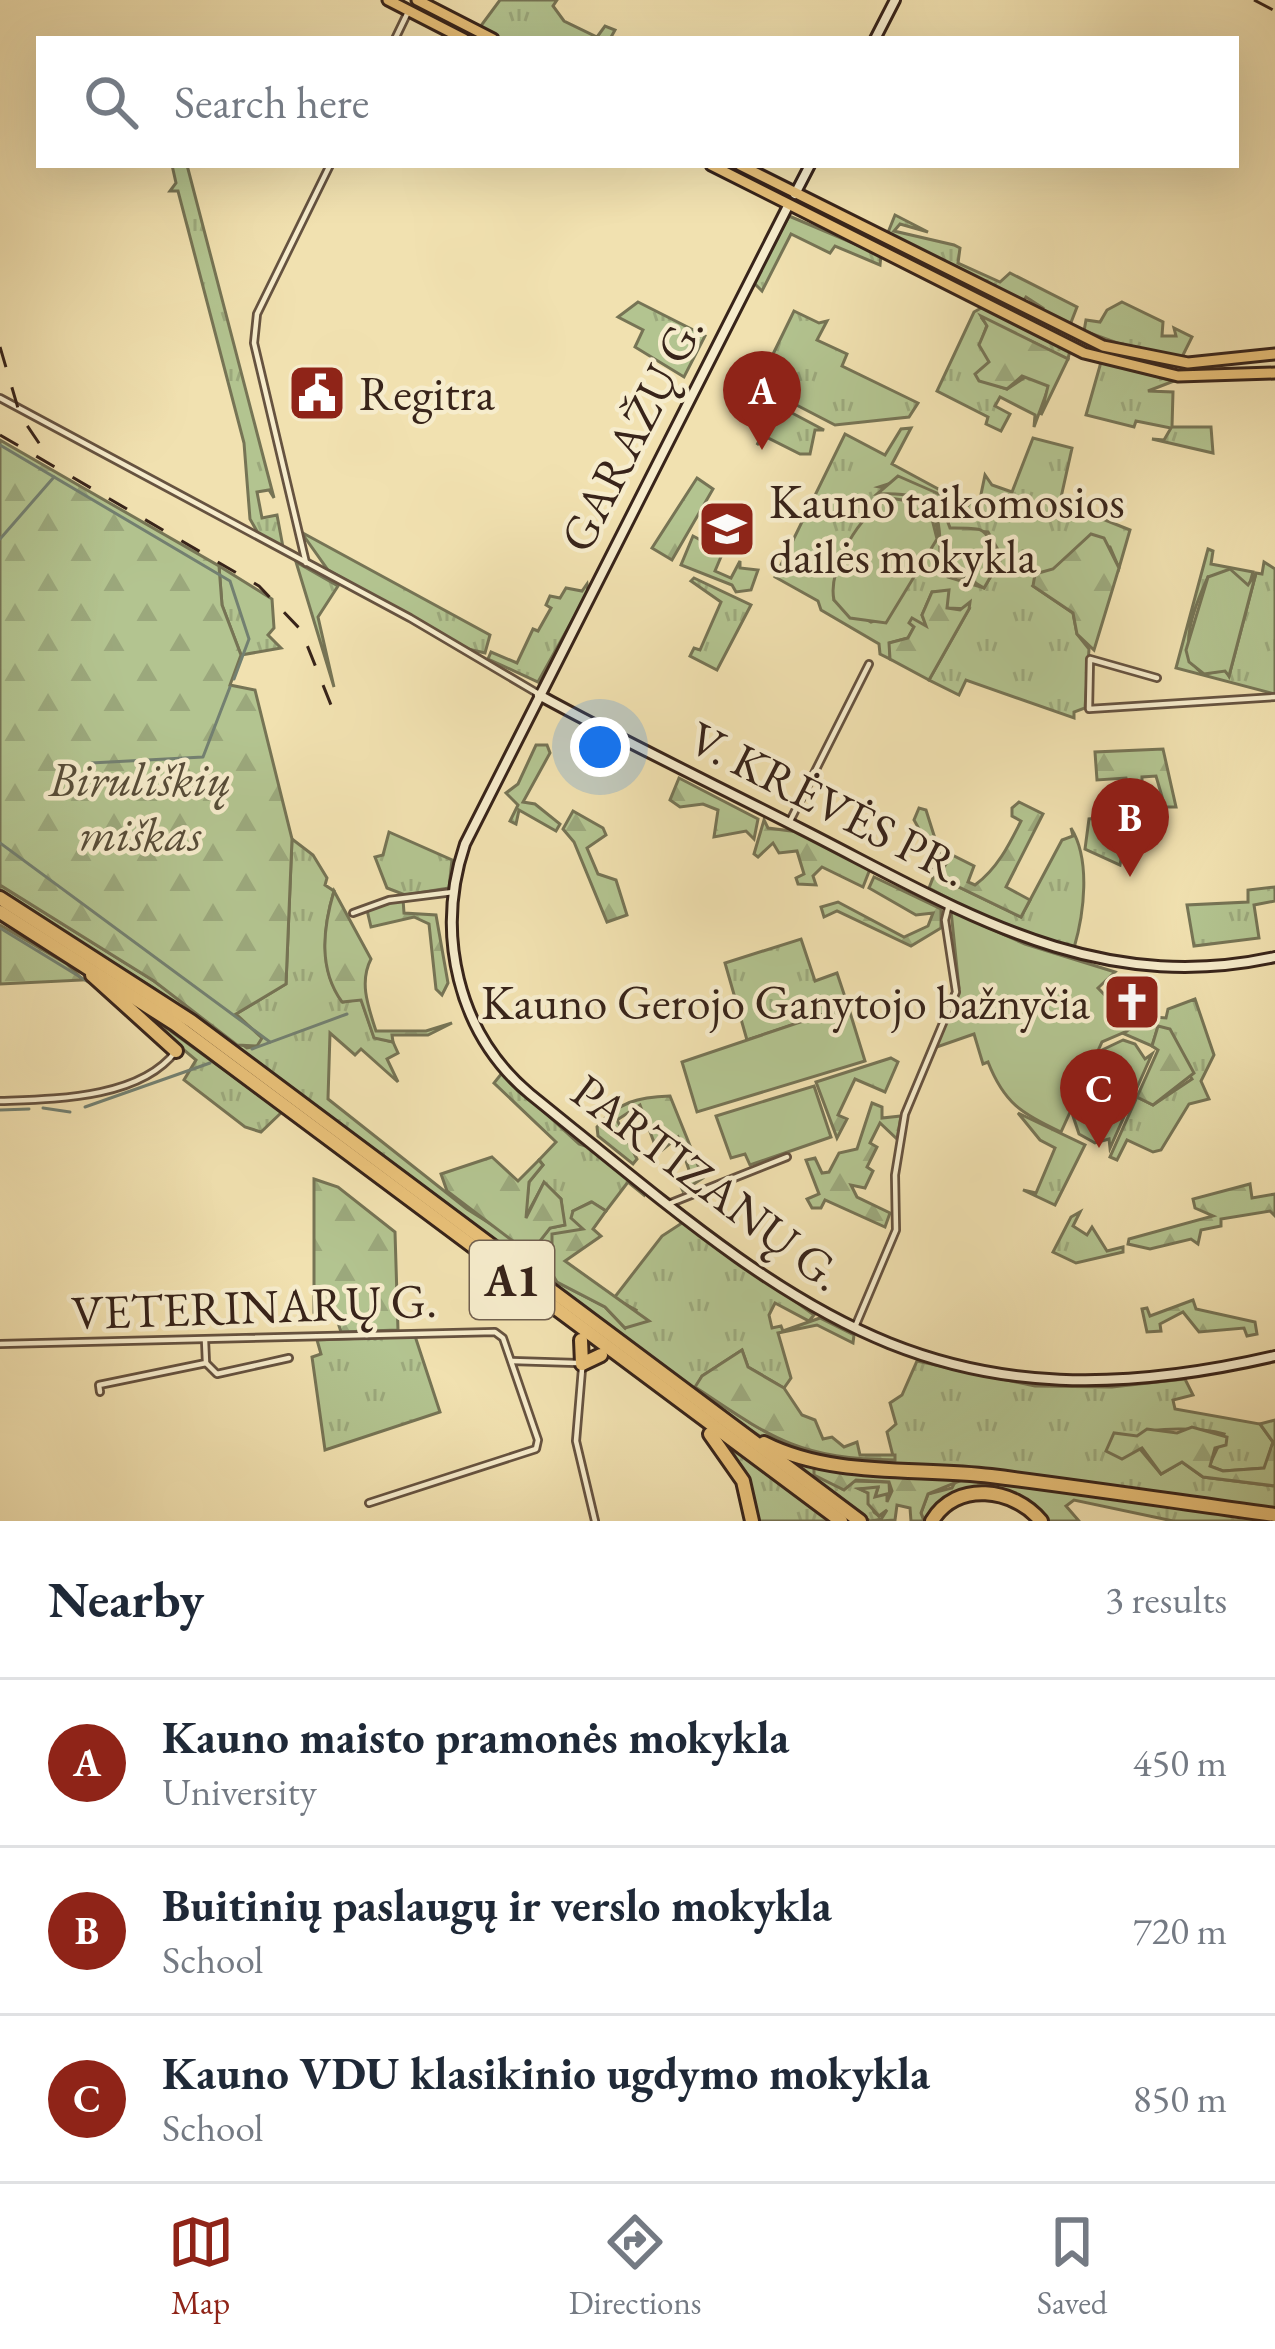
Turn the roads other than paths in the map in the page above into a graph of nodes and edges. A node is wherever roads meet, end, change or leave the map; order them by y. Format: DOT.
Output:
graph roads {
  1 [pos="388,0"];
  2 [pos="895,0"];
  3 [pos="419,1"];
  4 [pos="409,11"];
  5 [pos="396,36"];
  6 [pos="458,36"];
  7 [pos="487,36"];
  8 [pos="877,36"];
  9 [pos="329,168"];
  10 [pos="717,168"];
  11 [pos="746,168"];
  12 [pos="808,168"];
  13 [pos="795,194"];
  14 [pos="788,206"];
  15 [pos="988,292"];
  16 [pos="976,300"];
  17 [pos="1072,334"];
  18 [pos="1061,343"];
  19 [pos="1269,355"];
  20 [pos="1259,374"];
  21 [pos="1275,374"];
  22 [pos="0,398"];
  23 [pos="306,563"];
  24 [pos="869,664"];
  25 [pos="1157,678"];
  26 [pos="539,695"];
  27 [pos="1275,697"];
  28 [pos="789,823"];
  29 [pos="453,892"];
  30 [pos="0,898"];
  31 [pos="949,904"];
  32 [pos="0,912"];
  33 [pos="353,913"];
  34 [pos="69,954"];
  35 [pos="1275,957"];
  36 [pos="176,1051"];
  37 [pos="0,1102"];
  38 [pos="302,1113"];
  39 [pos="787,1157"];
  40 [pos="671,1203"];
  41 [pos="854,1330"];
  42 [pos="205,1340"];
  43 [pos="581,1340"];
  44 [pos="0,1344"];
  45 [pos="602,1355"];
  46 [pos="1275,1356"];
  47 [pos="289,1358"];
  48 [pos="512,1361"];
  49 [pos="206,1364"];
  50 [pos="582,1364"];
  51 [pos="100,1392"];
  52 [pos="731,1426"];
  53 [pos="710,1434"];
  54 [pos="774,1471"];
  55 [pos="369,1503"];
  56 [pos="1275,1515"];
  57 [pos="595,1521"];
  58 [pos="752,1521"];
  59 [pos="841,1521"];
  60 [pos="860,1521"];
  61 [pos="932,1521"];
  62 [pos="1041,1521"];
  1 -- 4 [label="main road"];
  2 -- 8 [label="street"];
  3 -- 4 [label="main road"];
  3 -- 7 [label="main road"];
  4 -- 5 [label="street"];
  4 -- 6 [label="main road"];
  9 -- 23 [label="street"];
  10 -- 14 [label="main road"];
  11 -- 13 [label="main road"];
  12 -- 13 [label="street"];
  13 -- 14 [label="main road"];
  13 -- 15 [label="main road"];
  14 -- 16 [label="main road"];
  14 -- 26 [label="street, GARAŽŲ G."];
  15 -- 16 [label="main road"];
  15 -- 17 [label="main road"];
  16 -- 18 [label="main road"];
  17 -- 18 [label="main road"];
  17 -- 19 [label="main road"];
  18 -- 20 [label="main road"];
  19 -- 20 [label="main road"];
  20 -- 21 [label="main road"];
  22 -- 23 [label="street, V. KRĖVĖS PR."];
  23 -- 26 [label="street, V. KRĖVĖS PR."];
  24 -- 28 [label="street"];
  25 -- 27 [label="street"];
  26 -- 28 [label="street, V. KRĖVĖS PR."];
  26 -- 29 [label="street, PARTIZANŲ G."];
  28 -- 31 [label="street, V. KRĖVĖS PR."];
  29 -- 33 [label="street"];
  29 -- 40 [label="street, PARTIZANŲ G."];
  30 -- 38 [label="highway, A1"];
  31 -- 35 [label="street, V. KRĖVĖS PR."];
  31 -- 41 [label="street"];
  32 -- 34 [label="highway, A1"];
  34 -- 36 [label="highway"];
  34 -- 38 [label="highway, A1"];
  36 -- 37 [label="street"];
  38 -- 43 [label="highway"];
  38 -- 52 [label="highway, A1"];
  38 -- 54 [label="highway, A1"];
  39 -- 40 [label="street"];
  40 -- 41 [label="street, PARTIZANŲ G."];
  41 -- 46 [label="street, PARTIZANŲ G."];
  42 -- 44 [label="street, VETERINARŲ G."];
  42 -- 48 [label="street, VETERINARŲ G."];
  42 -- 49 [label="street"];
  43 -- 45 [label="highway"];
  43 -- 50 [label="highway"];
  45 -- 50 [label="highway"];
  45 -- 53 [label="highway"];
  47 -- 49 [label="street"];
  48 -- 50 [label="street"];
  48 -- 55 [label="street"];
  49 -- 51 [label="street"];
  50 -- 57 [label="street"];
  52 -- 56 [label="highway"];
  52 -- 60 [label="highway, A1"];
  53 -- 54 [label="highway"];
  53 -- 58 [label="highway"];
  54 -- 59 [label="highway, A1"];
  61 -- 62 [label="highway"];
}
